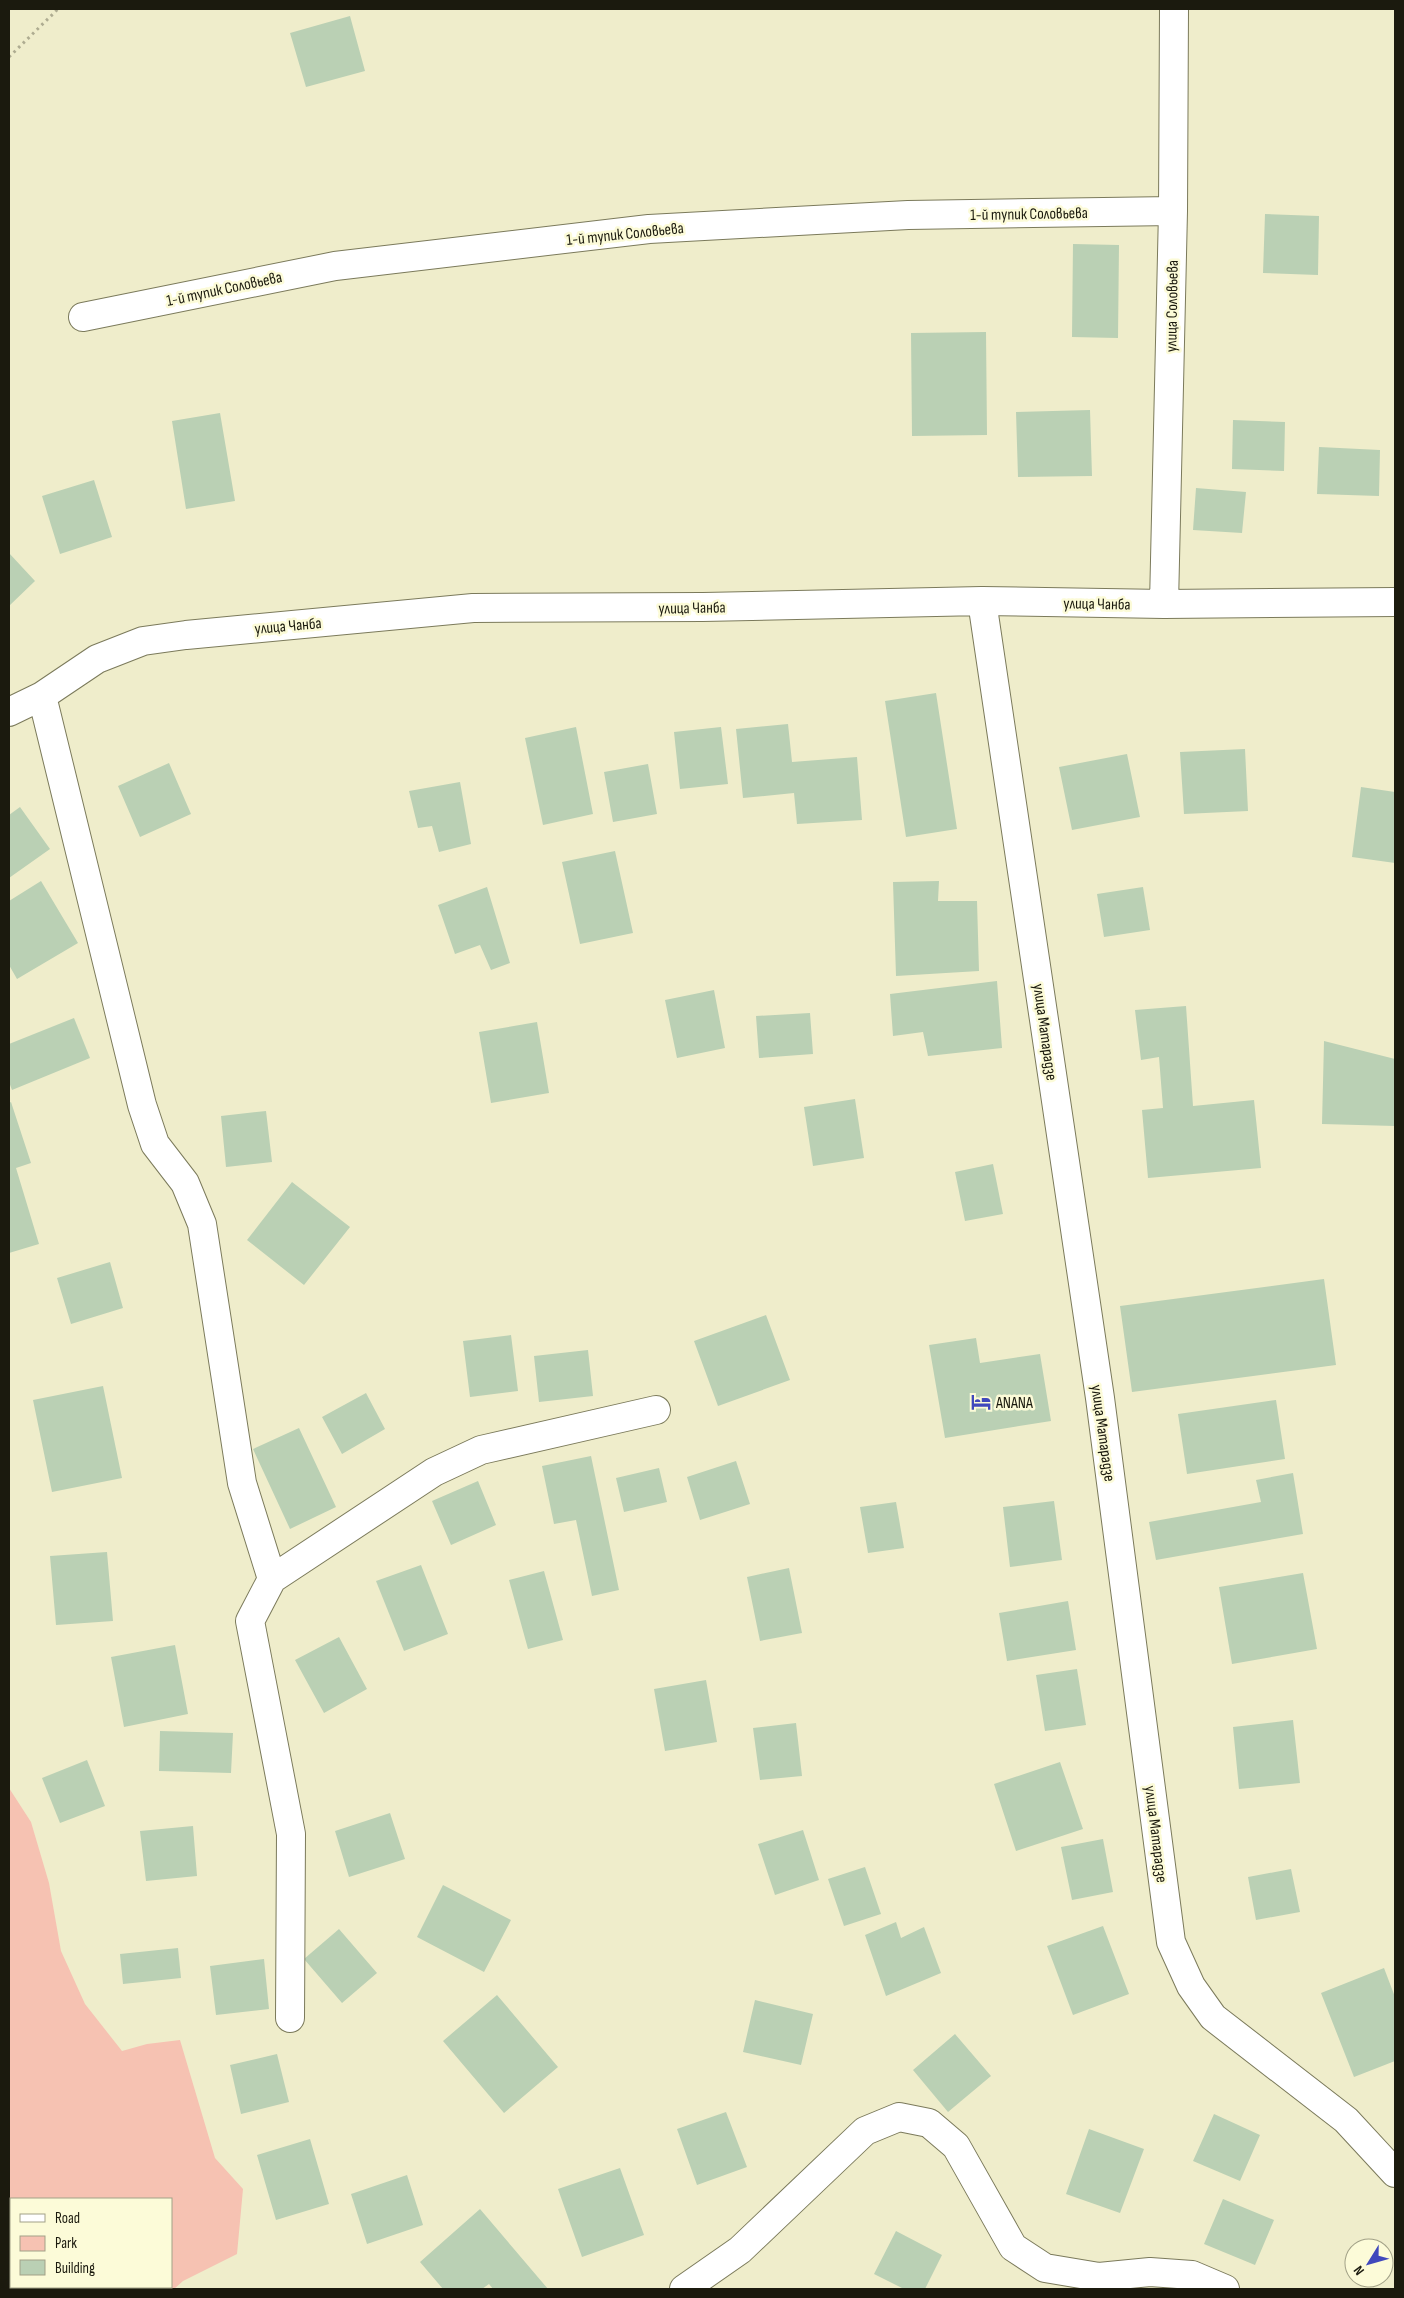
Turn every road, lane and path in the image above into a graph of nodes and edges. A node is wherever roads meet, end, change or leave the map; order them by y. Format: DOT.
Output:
graph roads {
  1 [pos="58,9"];
  2 [pos="1174,9"];
  3 [pos="9,56"];
  4 [pos="1173,211"];
  5 [pos="83,317"];
  6 [pos="982,601"];
  7 [pos="1395,602"];
  8 [pos="1164,604"];
  9 [pos="42,696"];
  10 [pos="9,712"];
  11 [pos="656,1410"];
  12 [pos="272,1580"];
  13 [pos="290,2018"];
  14 [pos="1395,2173"];
  15 [pos="684,2289"];
  16 [pos="1224,2289"];
  1 -- 3 [label="path"];
  2 -- 4 [label="street, улица Соловьева"];
  4 -- 5 [label="street, 1-й тупик Соловьева"];
  4 -- 8 [label="street, улица Соловьева"];
  6 -- 8 [label="street, улица Чанба"];
  6 -- 9 [label="street, улица Чанба"];
  6 -- 14 [label="street, улица Матарадзе"];
  7 -- 8 [label="street, улица Чанба"];
  9 -- 10 [label="street, улица Чанба"];
  9 -- 12 [label="street"];
  11 -- 12 [label="street"];
  12 -- 13 [label="street"];
  15 -- 16 [label="street"];
}
